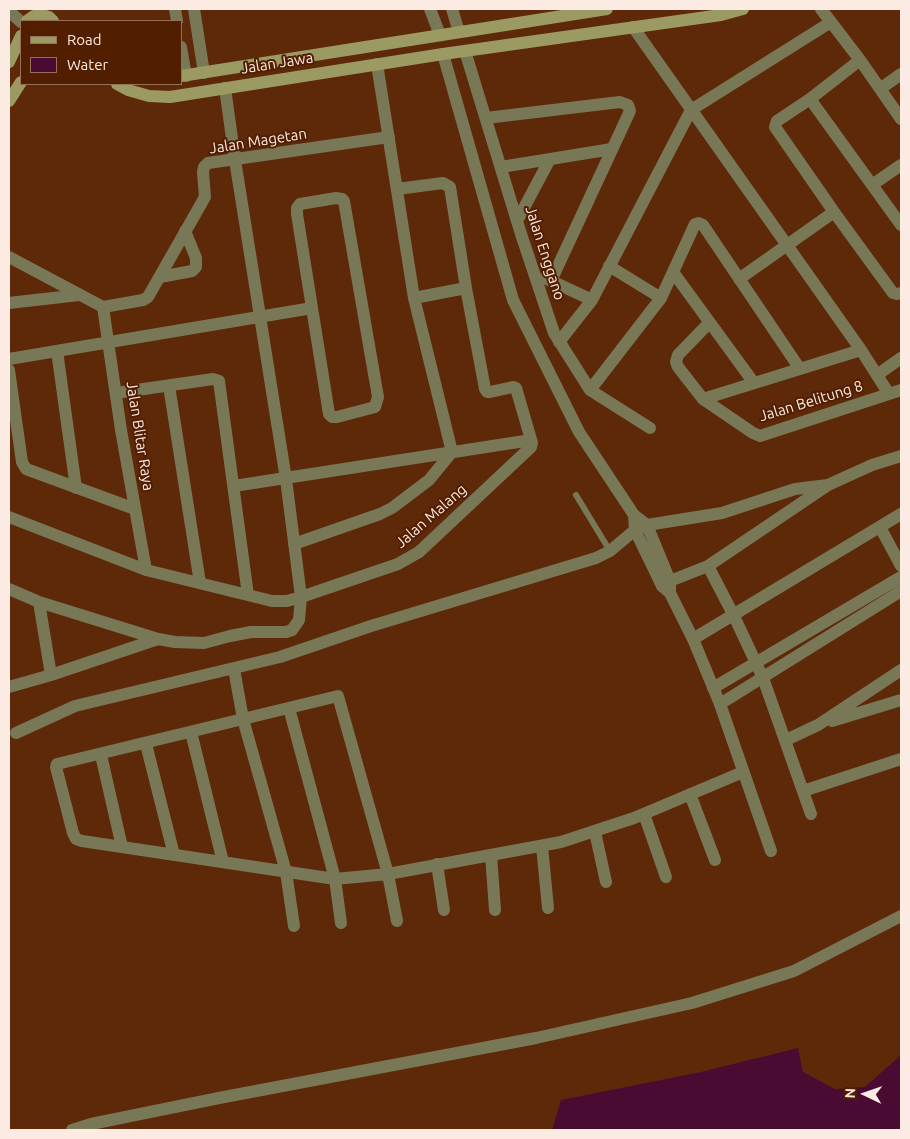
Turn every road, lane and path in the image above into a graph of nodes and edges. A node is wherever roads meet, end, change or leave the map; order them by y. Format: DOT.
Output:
graph roads {
  1 [pos="194,9"];
  2 [pos="430,9"];
  3 [pos="452,9"];
  4 [pos="607,9"];
  5 [pos="743,9"];
  6 [pos="821,9"];
  7 [pos="9,11"];
  8 [pos="676,15"];
  9 [pos="47,16"];
  10 [pos="28,20"];
  11 [pos="20,21"];
  12 [pos="831,22"];
  13 [pos="633,27"];
  14 [pos="459,32"];
  15 [pos="440,35"];
  16 [pos="20,38"];
  17 [pos="465,51"];
  18 [pos="443,54"];
  19 [pos="182,57"];
  20 [pos="860,60"];
  21 [pos="9,62"];
  22 [pos="270,62"];
  23 [pos="377,64"];
  24 [pos="204,73"];
  25 [pos="901,74"];
  26 [pos="184,76"];
  27 [pos="273,80"];
  28 [pos="20,84"];
  29 [pos="119,85"];
  30 [pos="225,88"];
  31 [pos="880,89"];
  32 [pos="810,99"];
  33 [pos="9,101"];
  34 [pos="691,110"];
  35 [pos="486,118"];
  36 [pos="901,119"];
  37 [pos="388,137"];
  38 [pos="612,149"];
  39 [pos="550,159"];
  40 [pos="235,160"];
  41 [pos="901,164"];
  42 [pos="501,167"];
  43 [pos="872,185"];
  44 [pos="397,189"];
  45 [pos="834,212"];
  46 [pos="517,221"];
  47 [pos="901,225"];
  48 [pos="186,231"];
  49 [pos="787,246"];
  50 [pos="9,257"];
  51 [pos="609,266"];
  52 [pos="673,272"];
  53 [pos="534,274"];
  54 [pos="160,277"];
  55 [pos="739,279"];
  56 [pos="551,281"];
  57 [pos="466,288"];
  58 [pos="901,293"];
  59 [pos="79,295"];
  60 [pos="414,298"];
  61 [pos="661,298"];
  62 [pos="592,300"];
  63 [pos="9,303"];
  64 [pos="103,307"];
  65 [pos="312,308"];
  66 [pos="260,317"];
  67 [pos="709,323"];
  68 [pos="559,342"];
  69 [pos="108,343"];
  70 [pos="861,350"];
  71 [pos="57,351"];
  72 [pos="901,358"];
  73 [pos="9,359"];
  74 [pos="800,368"];
  75 [pos="9,370"];
  76 [pos="877,375"];
  77 [pos="754,383"];
  78 [pos="169,386"];
  79 [pos="590,390"];
  80 [pos="901,390"];
  81 [pos="116,393"];
  82 [pos="887,394"];
  83 [pos="703,399"];
  84 [pos="650,428"];
  85 [pos="531,440"];
  86 [pos="452,452"];
  87 [pos="429,456"];
  88 [pos="901,456"];
  89 [pos="438,471"];
  90 [pos="286,479"];
  91 [pos="828,485"];
  92 [pos="234,486"];
  93 [pos="76,488"];
  94 [pos="576,496"];
  95 [pos="135,509"];
  96 [pos="901,514"];
  97 [pos="9,517"];
  98 [pos="641,527"];
  99 [pos="880,527"];
  100 [pos="294,544"];
  101 [pos="610,551"];
  102 [pos="708,566"];
  103 [pos="901,566"];
  104 [pos="146,570"];
  105 [pos="901,577"];
  106 [pos="200,583"];
  107 [pos="667,587"];
  108 [pos="9,589"];
  109 [pos="901,591"];
  110 [pos="248,595"];
  111 [pos="302,597"];
  112 [pos="39,602"];
  113 [pos="734,616"];
  114 [pos="693,639"];
  115 [pos="158,640"];
  116 [pos="756,662"];
  117 [pos="234,669"];
  118 [pos="901,670"];
  119 [pos="51,675"];
  120 [pos="763,678"];
  121 [pos="9,687"];
  122 [pos="713,688"];
  123 [pos="901,700"];
  124 [pos="720,704"];
  125 [pos="289,708"];
  126 [pos="243,719"];
  127 [pos="818,725"];
  128 [pos="191,732"];
  129 [pos="16,733"];
  130 [pos="786,740"];
  131 [pos="146,744"];
  132 [pos="101,755"];
  133 [pos="901,759"];
  134 [pos="743,772"];
  135 [pos="803,791"];
  136 [pos="690,794"];
  137 [pos="644,814"];
  138 [pos="811,814"];
  139 [pos="595,832"];
  140 [pos="542,846"];
  141 [pos="122,847"];
  142 [pos="771,851"];
  143 [pos="174,855"];
  144 [pos="491,855"];
  145 [pos="715,860"];
  146 [pos="222,862"];
  147 [pos="437,864"];
  148 [pos="286,872"];
  149 [pos="388,874"];
  150 [pos="666,877"];
  151 [pos="335,880"];
  152 [pos="606,882"];
  153 [pos="548,908"];
  154 [pos="444,910"];
  155 [pos="495,910"];
  156 [pos="901,916"];
  157 [pos="397,921"];
  158 [pos="342,924"];
  159 [pos="294,926"];
  160 [pos="72,1130"];
  1 -- 24 [label="street"];
  2 -- 15 [label="street"];
  3 -- 14 [label="street"];
  4 -- 14 [label="main road, Jalan Jawa"];
  5 -- 8 [label="main road, Jalan Jawa"];
  6 -- 12 [label="street"];
  7 -- 11 [label="street"];
  8 -- 13 [label="main road, Jalan Jawa"];
  9 -- 10 [label="main road"];
  12 -- 20 [label="street"];
  12 -- 34 [label="street"];
  13 -- 17 [label="main road, Jalan Jawa"];
  13 -- 34 [label="street"];
  14 -- 15 [label="main road, Jalan Jawa"];
  15 -- 22 [label="main road, Jalan Jawa"];
  16 -- 21 [label="main road"];
  17 -- 18 [label="main road, Jalan Jawa"];
  17 -- 35 [label="street, Jalan Enggano"];
  18 -- 23 [label="main road, Jalan Jawa"];
  18 -- 98 [label="street"];
  19 -- 26 [label="street"];
  20 -- 31 [label="street"];
  20 -- 32 [label="street"];
  22 -- 24 [label="main road, Jalan Jawa"];
  22 -- 27 [label="main road"];
  23 -- 27 [label="main road, Jalan Jawa"];
  23 -- 37 [label="street"];
  24 -- 26 [label="main road, Jalan Jawa"];
  25 -- 31 [label="street"];
  27 -- 30 [label="main road, Jalan Jawa"];
  28 -- 33 [label="main road"];
  29 -- 30 [label="main road, Jalan Jawa"];
  30 -- 40 [label="street"];
  31 -- 36 [label="street"];
  32 -- 43 [label="street"];
  32 -- 45 [label="street"];
  34 -- 49 [label="street"];
  34 -- 51 [label="street"];
  35 -- 38 [label="street"];
  35 -- 42 [label="street, Jalan Enggano"];
  37 -- 40 [label="street, Jalan Magetan"];
  37 -- 44 [label="street"];
  38 -- 39 [label="street"];
  38 -- 56 [label="street"];
  39 -- 42 [label="street"];
  39 -- 46 [label="street"];
  40 -- 48 [label="street, Jalan Magetan"];
  40 -- 66 [label="street"];
  41 -- 43 [label="street"];
  42 -- 46 [label="street, Jalan Enggano"];
  43 -- 47 [label="street"];
  44 -- 57 [label="street"];
  44 -- 60 [label="street"];
  45 -- 49 [label="street"];
  45 -- 58 [label="street"];
  46 -- 53 [label="street, Jalan Enggano"];
  48 -- 54 [label="street, Jalan Magetan"];
  48 -- 54 [label="street"];
  49 -- 55 [label="street"];
  49 -- 70 [label="street"];
  50 -- 59 [label="street"];
  51 -- 61 [label="street"];
  51 -- 62 [label="street"];
  52 -- 55 [label="street"];
  52 -- 61 [label="street"];
  52 -- 67 [label="street"];
  53 -- 56 [label="street"];
  53 -- 68 [label="street, Jalan Enggano"];
  54 -- 64 [label="street, Jalan Magetan"];
  55 -- 74 [label="street"];
  56 -- 62 [label="street"];
  57 -- 60 [label="street"];
  57 -- 85 [label="street"];
  59 -- 63 [label="street"];
  59 -- 64 [label="street"];
  60 -- 86 [label="street"];
  61 -- 79 [label="street"];
  62 -- 68 [label="street"];
  64 -- 69 [label="street, Jalan Blitar Raya"];
  65 -- 65 [label="street"];
  65 -- 66 [label="street"];
  66 -- 69 [label="street"];
  66 -- 90 [label="street"];
  67 -- 77 [label="street"];
  67 -- 83 [label="street, Jalan Belitung 8"];
  68 -- 79 [label="street, Jalan Enggano"];
  69 -- 71 [label="street"];
  69 -- 81 [label="street, Jalan Blitar Raya"];
  70 -- 74 [label="street"];
  70 -- 76 [label="street"];
  71 -- 73 [label="street"];
  71 -- 93 [label="street"];
  72 -- 76 [label="street"];
  74 -- 77 [label="street"];
  75 -- 93 [label="street"];
  76 -- 82 [label="street"];
  77 -- 83 [label="street"];
  78 -- 81 [label="street"];
  78 -- 92 [label="street"];
  78 -- 106 [label="street"];
  79 -- 84 [label="street, Jalan Enggano"];
  80 -- 82 [label="street, Jalan Belitung 8"];
  81 -- 95 [label="street, Jalan Blitar Raya"];
  82 -- 83 [label="street, Jalan Belitung 8"];
  85 -- 86 [label="street"];
  85 -- 111 [label="street, Jalan Malang"];
  86 -- 87 [label="street"];
  86 -- 89 [label="street"];
  87 -- 89 [label="street"];
  87 -- 90 [label="street"];
  88 -- 91 [label="street"];
  89 -- 100 [label="street"];
  90 -- 92 [label="street"];
  90 -- 100 [label="street"];
  91 -- 98 [label="street"];
  91 -- 102 [label="street"];
  92 -- 110 [label="street"];
  93 -- 95 [label="street"];
  94 -- 101 [label="lane"];
  95 -- 104 [label="street, Jalan Blitar Raya"];
  96 -- 99 [label="street"];
  97 -- 104 [label="street, Jalan Malang"];
  98 -- 101 [label="street"];
  98 -- 107 [label="street"];
  99 -- 103 [label="street"];
  99 -- 113 [label="street"];
  100 -- 111 [label="street"];
  101 -- 117 [label="street"];
  102 -- 107 [label="street"];
  102 -- 113 [label="street"];
  104 -- 106 [label="street, Jalan Malang"];
  105 -- 116 [label="street"];
  106 -- 110 [label="street, Jalan Malang"];
  107 -- 114 [label="street"];
  108 -- 112 [label="street"];
  109 -- 120 [label="street"];
  110 -- 111 [label="street, Jalan Malang"];
  111 -- 115 [label="street"];
  112 -- 115 [label="street"];
  112 -- 119 [label="street"];
  113 -- 114 [label="street"];
  113 -- 116 [label="street"];
  114 -- 122 [label="street"];
  115 -- 119 [label="street"];
  116 -- 120 [label="street"];
  116 -- 122 [label="street"];
  117 -- 126 [label="street"];
  117 -- 129 [label="street"];
  118 -- 127 [label="street"];
  119 -- 121 [label="street"];
  120 -- 124 [label="street"];
  120 -- 130 [label="street"];
  122 -- 124 [label="street"];
  123 -- 127 [label="street"];
  124 -- 134 [label="street"];
  125 -- 126 [label="street"];
  125 -- 149 [label="street"];
  125 -- 151 [label="street"];
  126 -- 128 [label="street"];
  126 -- 148 [label="street"];
  127 -- 130 [label="street"];
  128 -- 131 [label="street"];
  128 -- 146 [label="street"];
  130 -- 135 [label="street"];
  131 -- 132 [label="street"];
  131 -- 143 [label="street"];
  132 -- 141 [label="street"];
  132 -- 141 [label="street"];
  133 -- 135 [label="street"];
  134 -- 136 [label="street"];
  134 -- 142 [label="street"];
  135 -- 138 [label="street"];
  136 -- 137 [label="street"];
  136 -- 145 [label="street"];
  137 -- 139 [label="street"];
  137 -- 150 [label="street"];
  139 -- 140 [label="street"];
  139 -- 152 [label="street"];
  140 -- 144 [label="street"];
  140 -- 153 [label="street"];
  141 -- 143 [label="street"];
  143 -- 146 [label="street"];
  144 -- 147 [label="street"];
  144 -- 155 [label="street"];
  146 -- 148 [label="street"];
  147 -- 149 [label="street"];
  147 -- 154 [label="street"];
  148 -- 151 [label="street"];
  148 -- 159 [label="street"];
  149 -- 151 [label="street"];
  149 -- 157 [label="street"];
  151 -- 158 [label="street"];
  156 -- 160 [label="street"];
}
